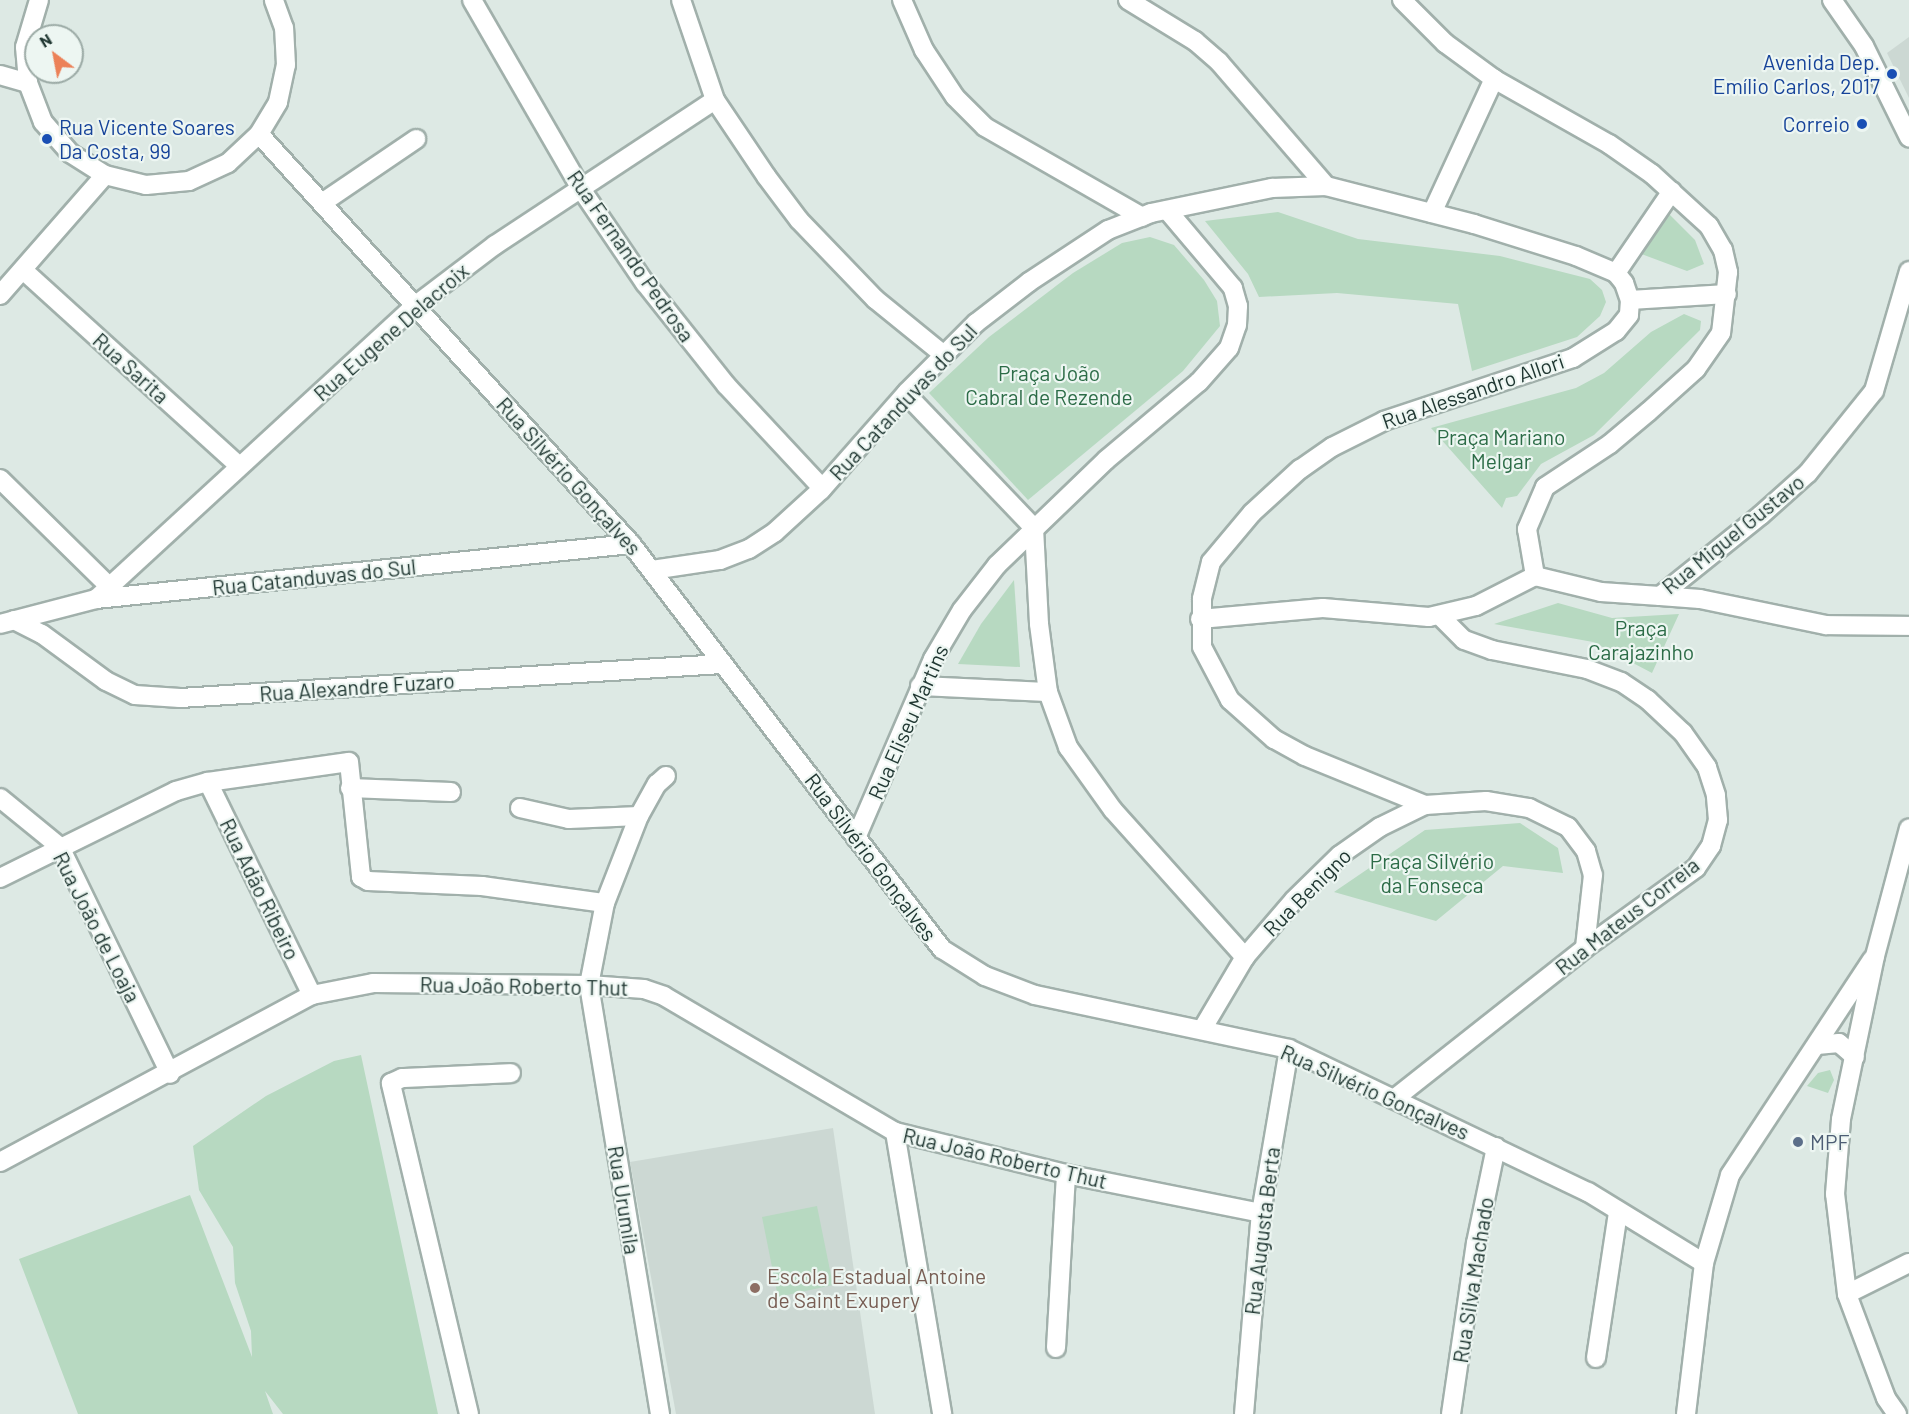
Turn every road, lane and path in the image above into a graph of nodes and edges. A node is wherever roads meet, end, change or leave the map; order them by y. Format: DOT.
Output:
graph roads {
  1 [pos="39,0"];
  2 [pos="274,0"];
  3 [pos="472,0"];
  4 [pos="681,0"];
  5 [pos="902,0"];
  6 [pos="1128,0"];
  7 [pos="1402,0"];
  8 [pos="1832,0"];
  9 [pos="32,24"];
  10 [pos="0,75"];
  11 [pos="1494,79"];
  12 [pos="24,82"];
  13 [pos="28,84"];
  14 [pos="715,100"];
  15 [pos="259,134"];
  16 [pos="1909,137"];
  17 [pos="416,139"];
  18 [pos="105,175"];
  19 [pos="1326,186"];
  20 [pos="580,189"];
  21 [pos="1672,191"];
  22 [pos="322,202"];
  23 [pos="1167,210"];
  24 [pos="1432,213"];
  25 [pos="1142,217"];
  26 [pos="23,270"];
  27 [pos="1909,271"];
  28 [pos="1616,273"];
  29 [pos="1727,294"];
  30 [pos="0,295"];
  31 [pos="1630,300"];
  32 [pos="416,305"];
  33 [pos="944,355"];
  34 [pos="906,394"];
  35 [pos="239,466"];
  36 [pos="0,479"];
  37 [pos="822,488"];
  38 [pos="1034,528"];
  39 [pos="631,544"];
  40 [pos="652,570"];
  41 [pos="1534,576"];
  42 [pos="108,585"];
  43 [pos="1660,596"];
  44 [pos="96,599"];
  45 [pos="1439,615"];
  46 [pos="1200,619"];
  47 [pos="7,622"];
  48 [pos="1909,626"];
  49 [pos="722,664"];
  50 [pos="920,686"];
  51 [pos="1048,692"];
  52 [pos="666,776"];
  53 [pos="208,782"];
  54 [pos="350,788"];
  55 [pos="451,792"];
  56 [pos="0,798"];
  57 [pos="1425,805"];
  58 [pos="520,808"];
  59 [pos="639,816"];
  60 [pos="1909,828"];
  61 [pos="856,838"];
  62 [pos="60,847"];
  63 [pos="0,878"];
  64 [pos="604,903"];
  65 [pos="1585,948"];
  66 [pos="1875,956"];
  67 [pos="1245,957"];
  68 [pos="589,985"];
  69 [pos="312,996"];
  70 [pos="1203,1028"];
  71 [pos="1817,1045"];
  72 [pos="1289,1049"];
  73 [pos="1855,1057"];
  74 [pos="511,1073"];
  75 [pos="170,1074"];
  76 [pos="1394,1099"];
  77 [pos="895,1132"];
  78 [pos="1496,1147"];
  79 [pos="0,1162"];
  80 [pos="1066,1174"];
  81 [pos="1618,1212"];
  82 [pos="1261,1213"];
  83 [pos="1704,1263"];
  84 [pos="1909,1263"];
  85 [pos="1847,1294"];
  86 [pos="1056,1348"];
  87 [pos="1596,1358"];
  88 [pos="469,1414"];
  89 [pos="660,1414"];
  90 [pos="942,1414"];
  91 [pos="1244,1414"];
  92 [pos="1451,1414"];
  93 [pos="1686,1414"];
  94 [pos="1897,1414"];
  1 -- 9 [label="street"];
  2 -- 15 [label="street"];
  3 -- 20 [label="street, Rua Fernando Pedrosa"];
  4 -- 14 [label="street"];
  5 -- 25 [label="street"];
  6 -- 19 [label="street"];
  7 -- 11 [label="street"];
  8 -- 16 [label="street"];
  10 -- 12 [label="street"];
  11 -- 21 [label="street"];
  11 -- 24 [label="street"];
  13 -- 18 [label="street"];
  14 -- 20 [label="street, Rua Eugene Delacroix"];
  14 -- 33 [label="street"];
  15 -- 18 [label="street"];
  15 -- 22 [label="street, Rua Silvério Gonçalves"];
  17 -- 22 [label="street"];
  18 -- 26 [label="street"];
  19 -- 23 [label="street, Rua Catanduvas do Sul"];
  19 -- 24 [label="street"];
  20 -- 32 [label="street, Rua Eugene Delacroix"];
  20 -- 37 [label="street, Rua Fernando Pedrosa"];
  21 -- 28 [label="street"];
  21 -- 29 [label="street"];
  22 -- 32 [label="street, Rua Silvério Gonçalves"];
  23 -- 25 [label="street, Rua Catanduvas do Sul"];
  23 -- 38 [label="street, Rua Eliseu Martins"];
  24 -- 28 [label="street"];
  25 -- 33 [label="street, Rua Catanduvas do Sul"];
  26 -- 30 [label="street"];
  26 -- 35 [label="street, Rua Sarita"];
  27 -- 43 [label="street, Rua Miguel Gustavo"];
  28 -- 31 [label="street"];
  29 -- 31 [label="street"];
  29 -- 41 [label="street"];
  31 -- 46 [label="street, Rua Alessandro Allori"];
  32 -- 35 [label="street, Rua Eugene Delacroix"];
  32 -- 39 [label="street, Rua Silvério Gonçalves"];
  33 -- 34 [label="street, Rua Catanduvas do Sul"];
  34 -- 37 [label="street, Rua Catanduvas do Sul"];
  34 -- 38 [label="street"];
  35 -- 42 [label="street, Rua Eugene Delacroix"];
  36 -- 42 [label="street"];
  37 -- 40 [label="street, Rua Catanduvas do Sul"];
  38 -- 50 [label="street, Rua Eliseu Martins"];
  38 -- 51 [label="street"];
  39 -- 40 [label="street, Rua Silvério Gonçalves"];
  39 -- 44 [label="street, Rua Catanduvas do Sul"];
  40 -- 49 [label="street, Rua Silvério Gonçalves"];
  41 -- 43 [label="street, Rua Miguel Gustavo"];
  41 -- 45 [label="street"];
  42 -- 44 [label="street, Rua Eugene Delacroix"];
  43 -- 48 [label="street"];
  44 -- 47 [label="street, Rua Catanduvas do Sul"];
  45 -- 46 [label="street"];
  45 -- 65 [label="street, Rua Mateus Correia"];
  46 -- 57 [label="street, Rua Alessandro Allori"];
  47 -- 49 [label="street, Rua Alexandre Fuzaro"];
  49 -- 61 [label="street, Rua Silvério Gonçalves"];
  50 -- 51 [label="street"];
  50 -- 61 [label="street, Rua Eliseu Martins"];
  51 -- 67 [label="street"];
  52 -- 59 [label="street, Rua Urumila"];
  53 -- 54 [label="street"];
  53 -- 62 [label="street"];
  53 -- 69 [label="street, Rua Adão Ribeiro"];
  54 -- 55 [label="street"];
  54 -- 64 [label="street"];
  56 -- 62 [label="street, Rua João de Loaja"];
  57 -- 65 [label="street, Rua Benigno"];
  57 -- 67 [label="street, Rua Benigno"];
  58 -- 59 [label="street"];
  59 -- 64 [label="street, Rua Urumila"];
  60 -- 66 [label="street"];
  61 -- 70 [label="street, Rua Silvério Gonçalves"];
  62 -- 63 [label="street"];
  62 -- 75 [label="street, Rua João de Loaja"];
  64 -- 68 [label="street, Rua Urumila"];
  65 -- 76 [label="street, Rua Mateus Correia"];
  66 -- 71 [label="street"];
  66 -- 73 [label="street"];
  67 -- 70 [label="street, Rua Benigno"];
  68 -- 69 [label="street, Rua João Roberto Thut"];
  68 -- 77 [label="street, Rua João Roberto Thut"];
  68 -- 89 [label="street, Rua Urumila"];
  69 -- 75 [label="street, Rua João Roberto Thut"];
  70 -- 72 [label="street, Rua Silvério Gonçalves"];
  71 -- 73 [label="street"];
  71 -- 83 [label="street"];
  72 -- 76 [label="street, Rua Silvério Gonçalves"];
  72 -- 82 [label="street, Rua Augusta Berta"];
  73 -- 85 [label="street"];
  74 -- 88 [label="street"];
  75 -- 79 [label="street, Rua João Roberto Thut"];
  76 -- 78 [label="street, Rua Silvério Gonçalves"];
  77 -- 80 [label="street, Rua João Roberto Thut"];
  77 -- 90 [label="street"];
  78 -- 81 [label="street, Rua Silvério Gonçalves"];
  78 -- 92 [label="street, Rua Silva Machado"];
  80 -- 82 [label="street, Rua João Roberto Thut"];
  80 -- 86 [label="street"];
  81 -- 83 [label="street, Rua Silvério Gonçalves"];
  81 -- 87 [label="street"];
  82 -- 91 [label="street, Rua Augusta Berta"];
  83 -- 93 [label="street"];
  84 -- 85 [label="street"];
  85 -- 94 [label="street"];
}
